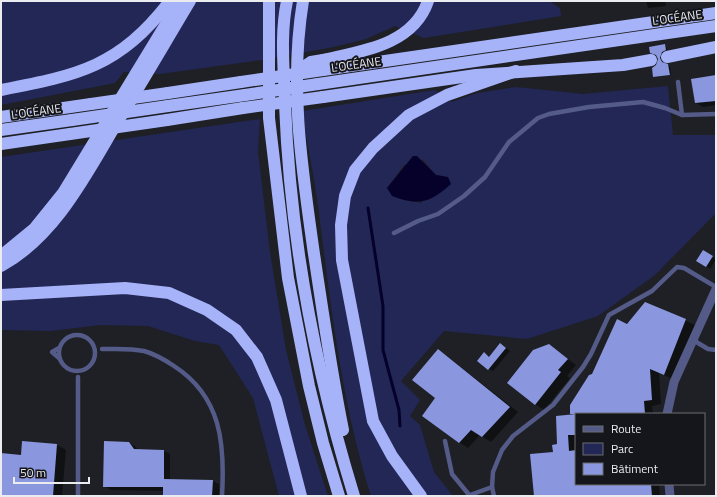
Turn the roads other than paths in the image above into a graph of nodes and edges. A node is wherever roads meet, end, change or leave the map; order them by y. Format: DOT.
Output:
graph roads {
  1 [pos="170,1"];
  2 [pos="180,1"];
  3 [pos="190,1"];
  4 [pos="269,1"];
  5 [pos="287,1"];
  6 [pos="303,1"];
  7 [pos="428,1"];
  8 [pos="716,13"];
  9 [pos="716,26"];
  10 [pos="716,47"];
  11 [pos="667,57"];
  12 [pos="651,60"];
  13 [pos="323,65"];
  14 [pos="516,71"];
  15 [pos="678,82"];
  16 [pos="1,90"];
  17 [pos="716,114"];
  18 [pos="682,115"];
  19 [pos="1,117"];
  20 [pos="1,130"];
  21 [pos="1,144"];
  22 [pos="394,233"];
  23 [pos="1,256"];
  24 [pos="1,266"];
  25 [pos="716,288"];
  26 [pos="1,295"];
  27 [pos="693,340"];
  28 [pos="93,344"];
  29 [pos="102,349"];
  30 [pos="716,350"];
  31 [pos="96,354"];
  32 [pos="84,370"];
  33 [pos="73,371"];
  34 [pos="78,377"];
  35 [pos="667,413"];
  36 [pos="445,441"];
  37 [pos="669,485"];
  38 [pos="492,487"];
  39 [pos="353,491"];
  40 [pos="78,496"];
  41 [pos="222,496"];
  42 [pos="301,496"];
  43 [pos="339,496"];
  44 [pos="421,496"];
  45 [pos="470,496"];
  46 [pos="494,496"];
  47 [pos="670,496"];
  1 -- 16 [label="highway"];
  2 -- 23 [label="highway"];
  3 -- 24 [label="highway"];
  4 -- 43 [label="highway"];
  5 -- 39 [label="highway"];
  6 -- 39 [label="highway"];
  7 -- 13 [label="highway"];
  8 -- 13 [label="highway, L’OCÉANE"];
  9 -- 20 [label="highway, L’OCÉANE, bridge"];
  10 -- 11 [label="highway"];
  12 -- 14 [label="highway"];
  13 -- 19 [label="highway, L’OCÉANE, bridge"];
  14 -- 21 [label="highway, bridge"];
  14 -- 44 [label="highway"];
  15 -- 18 [label="lane"];
  17 -- 18 [label="lane"];
  18 -- 22 [label="lane"];
  25 -- 27 [label="street"];
  25 -- 38 [label="lane"];
  26 -- 42 [label="highway"];
  27 -- 30 [label="lane"];
  27 -- 35 [label="street"];
  28 -- 29 [label="lane"];
  28 -- 31 [label="lane"];
  28 -- 33 [label="lane"];
  29 -- 31 [label="lane"];
  29 -- 41 [label="lane"];
  31 -- 32 [label="lane"];
  32 -- 33 [label="lane"];
  32 -- 34 [label="lane"];
  33 -- 34 [label="lane"];
  34 -- 40 [label="lane"];
  36 -- 45 [label="lane"];
  37 -- 47 [label="street"];
  38 -- 45 [label="lane"];
  38 -- 46 [label="lane"];
}
